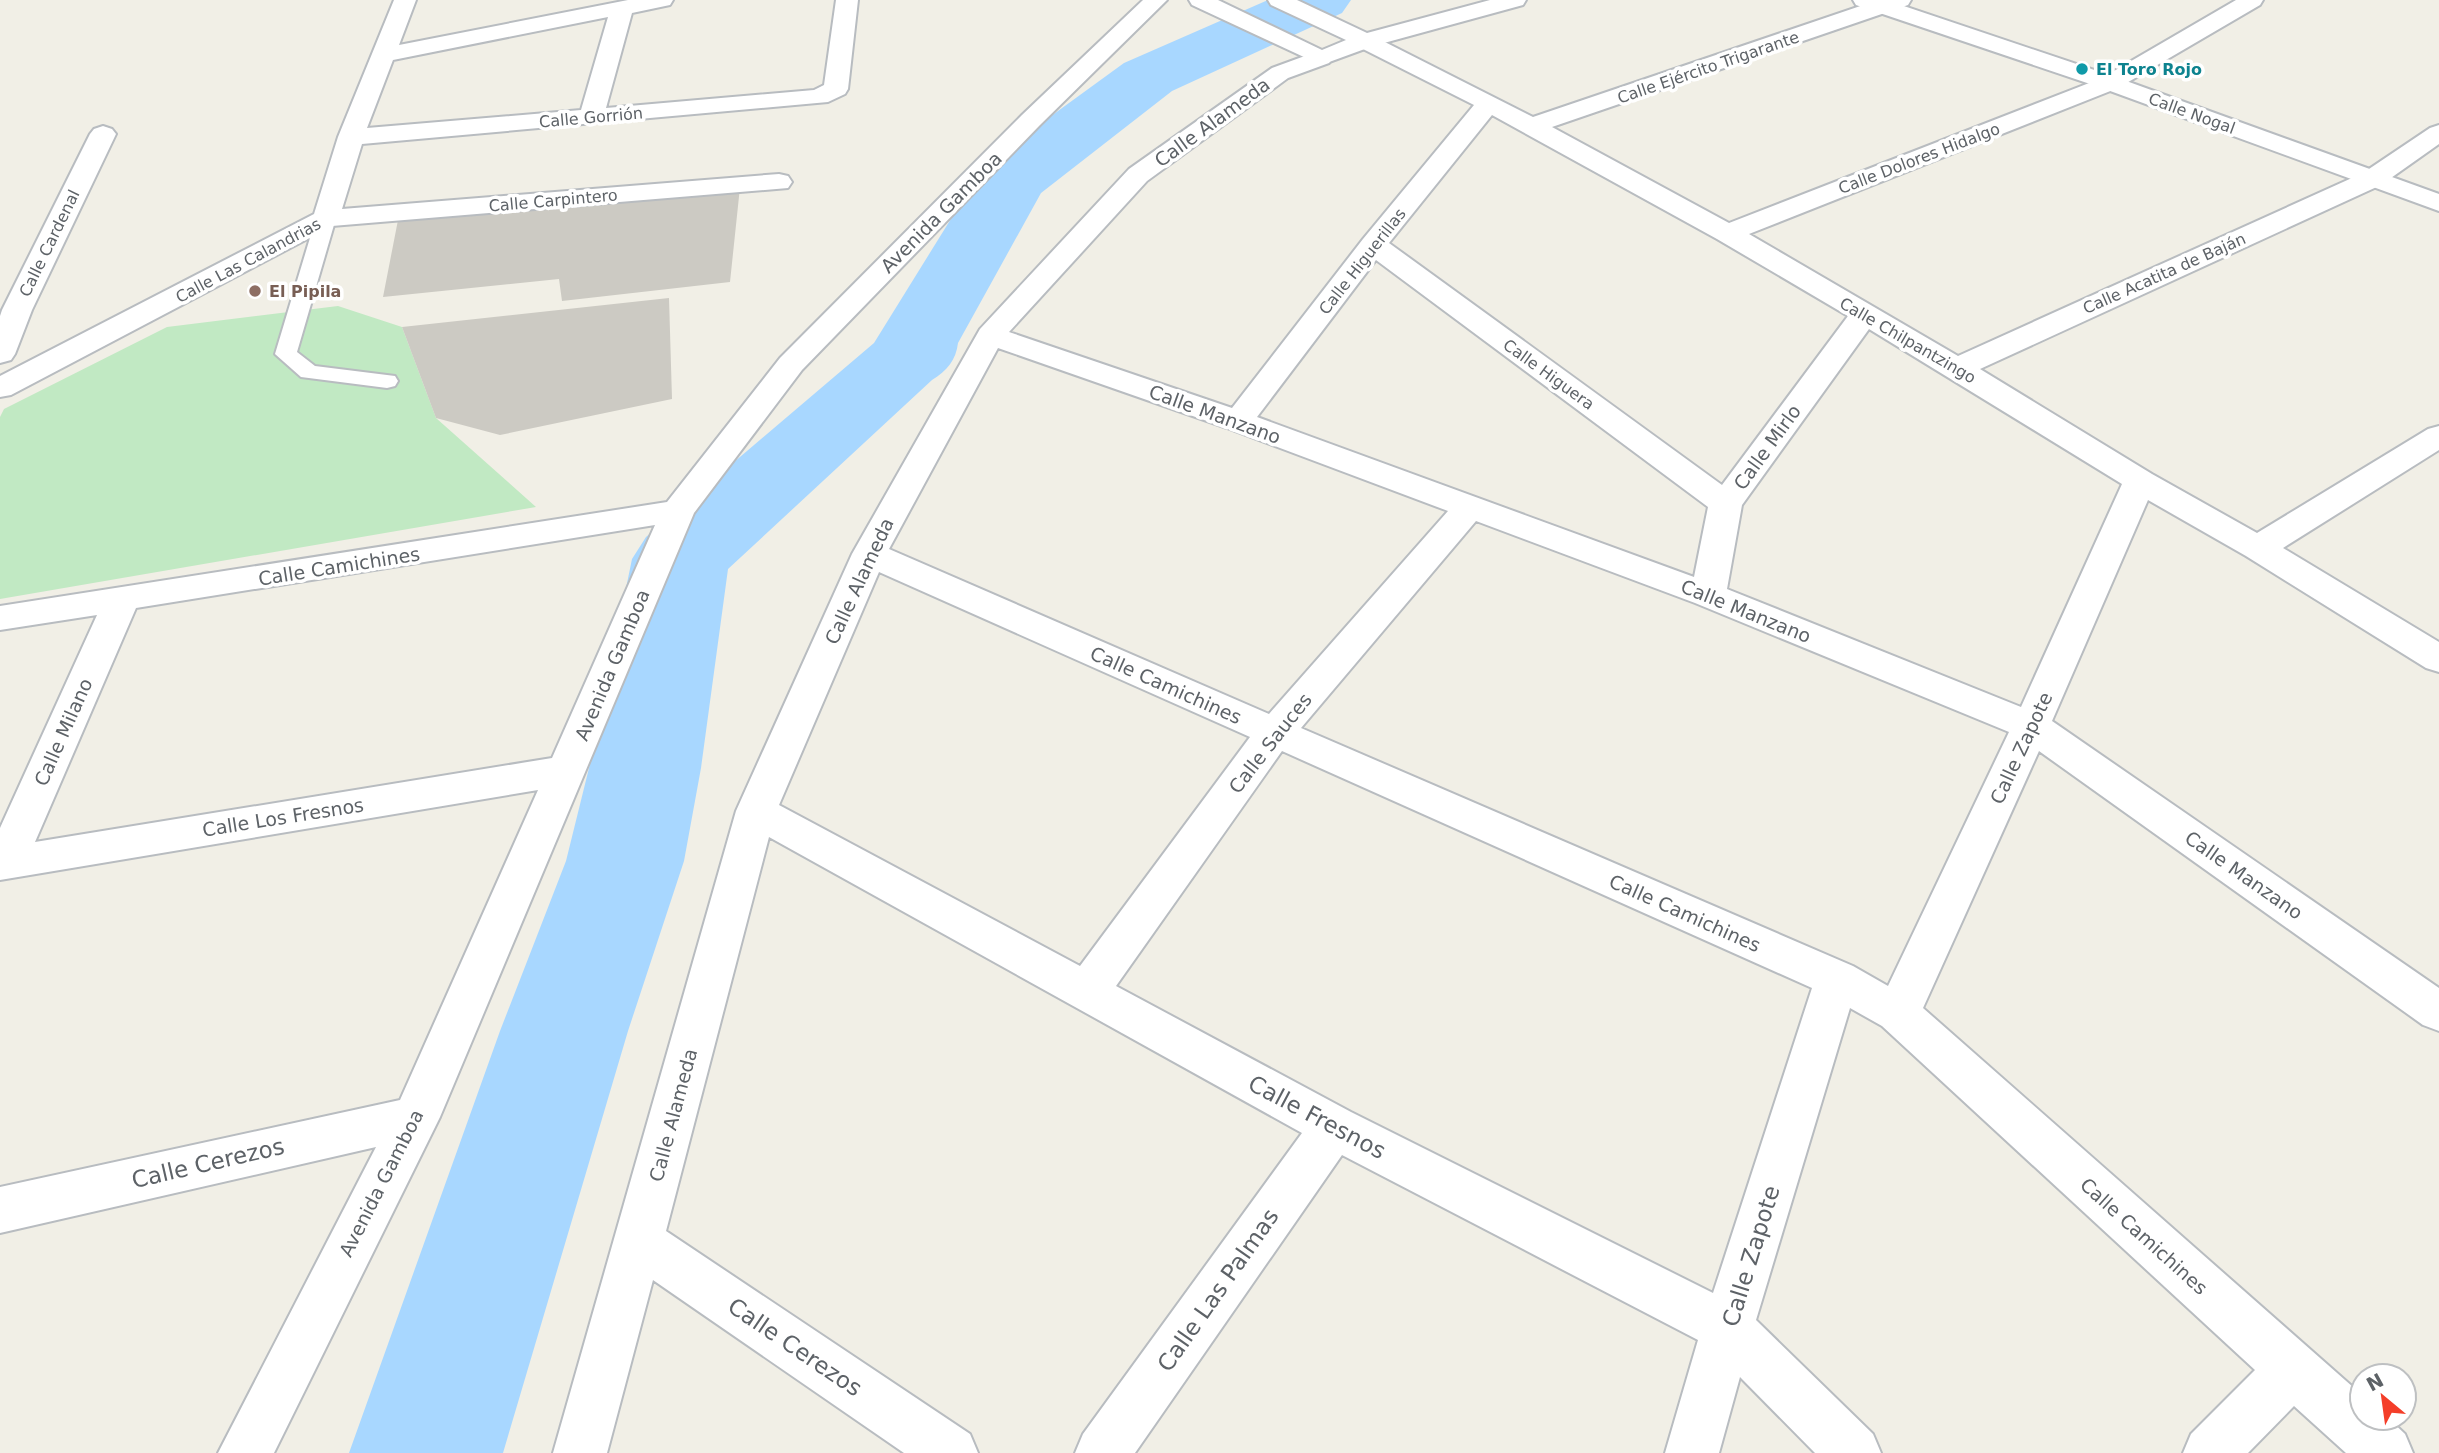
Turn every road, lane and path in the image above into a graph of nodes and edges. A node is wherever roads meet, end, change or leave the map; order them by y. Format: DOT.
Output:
graph roads {
  1 [pos="405,0"];
  2 [pos="662,0"];
  3 [pos="847,0"];
  4 [pos="1156,0"];
  5 [pos="1200,0"];
  6 [pos="1515,0"];
  7 [pos="2252,0"];
  8 [pos="1281,1"];
  9 [pos="1883,2"];
  10 [pos="622,8"];
  11 [pos="1364,41"];
  12 [pos="384,55"];
  13 [pos="1321,58"];
  14 [pos="2110,83"];
  15 [pos="1489,103"];
  16 [pos="591,117"];
  17 [pos="1532,126"];
  18 [pos="2439,133"];
  19 [pos="103,134"];
  20 [pos="351,137"];
  21 [pos="2372,179"];
  22 [pos="779,182"];
  23 [pos="2439,204"];
  24 [pos="326,218"];
  25 [pos="1727,233"];
  26 [pos="1373,245"];
  27 [pos="8,311"];
  28 [pos="1864,315"];
  29 [pos="990,335"];
  30 [pos="0,354"];
  31 [pos="1957,368"];
  32 [pos="387,381"];
  33 [pos="0,388"];
  34 [pos="1238,421"];
  35 [pos="2439,436"];
  36 [pos="2140,481"];
  37 [pos="1725,504"];
  38 [pos="1470,508"];
  39 [pos="678,511"];
  40 [pos="2258,548"];
  41 [pos="869,554"];
  42 [pos="1708,595"];
  43 [pos="121,601"];
  44 [pos="0,618"];
  45 [pos="2439,659"];
  46 [pos="2032,726"];
  47 [pos="1275,732"];
  48 [pos="567,770"];
  49 [pos="756,811"];
  50 [pos="3,864"];
  51 [pos="1837,979"];
  52 [pos="1086,992"];
  53 [pos="2439,1012"];
  54 [pos="1898,1013"];
  55 [pos="416,1116"];
  56 [pos="1334,1127"];
  57 [pos="0,1210"];
  58 [pos="639,1241"];
  59 [pos="1728,1328"];
  60 [pos="2292,1370"];
  61 [pos="245,1453"];
  62 [pos="580,1453"];
  63 [pos="951,1453"];
  64 [pos="1102,1453"];
  65 [pos="1692,1453"];
  66 [pos="1854,1453"];
  67 [pos="2210,1453"];
  68 [pos="2386,1453"];
  1 -- 12 [label="street, Calle Las Calandrias"];
  2 -- 10 [label="street"];
  3 -- 16 [label="street, Calle Gorrión"];
  4 -- 39 [label="street, Avenida Gamboa"];
  5 -- 13 [label="street"];
  6 -- 11 [label="street, Calle Alameda"];
  7 -- 14 [label="street, Calle Dolores Hidalgo"];
  8 -- 11 [label="street, Calle Chilpantzingo"];
  9 -- 14 [label="street, Calle Nogal"];
  9 -- 17 [label="street, Calle Ejército Trigarante"];
  10 -- 12 [label="street"];
  10 -- 16 [label="street"];
  11 -- 13 [label="street, Calle Alameda"];
  11 -- 15 [label="street, Calle Chilpantzingo"];
  12 -- 20 [label="street, Calle Las Calandrias"];
  13 -- 29 [label="street, Calle Alameda"];
  14 -- 21 [label="street, Calle Nogal"];
  14 -- 25 [label="street, Calle Dolores Hidalgo"];
  15 -- 17 [label="street, Calle Chilpantzingo"];
  15 -- 26 [label="street, Calle Higuerillas"];
  16 -- 20 [label="street, Calle Gorrión"];
  17 -- 25 [label="street, Calle Chilpantzingo"];
  18 -- 21 [label="street, Calle Acatita de Baján"];
  19 -- 27 [label="street, Calle Cardenal"];
  20 -- 24 [label="street, Calle Las Calandrias"];
  21 -- 23 [label="street, Calle Nogal"];
  21 -- 31 [label="street, Calle Acatita de Baján"];
  22 -- 24 [label="street, Calle Carpintero"];
  24 -- 32 [label="lane"];
  24 -- 33 [label="street, Calle Las Calandrias"];
  25 -- 28 [label="street, Calle Chilpantzingo"];
  26 -- 34 [label="street, Calle Higuerillas"];
  26 -- 37 [label="street, Calle Higuera"];
  27 -- 30 [label="street, Calle Cardenal"];
  28 -- 31 [label="street, Calle Chilpantzingo"];
  28 -- 37 [label="street, Calle Mirlo"];
  29 -- 34 [label="street, Calle Manzano"];
  29 -- 41 [label="street, Calle Alameda"];
  31 -- 36 [label="street, Calle Chilpantzingo"];
  34 -- 38 [label="street, Calle Manzano"];
  35 -- 40 [label="street"];
  36 -- 40 [label="street, Calle Chilpantzingo"];
  36 -- 46 [label="street, Calle Zapote"];
  37 -- 42 [label="street, Calle Mirlo"];
  38 -- 42 [label="street, Calle Manzano"];
  38 -- 47 [label="street, Calle Sauces"];
  39 -- 43 [label="street, Calle Camichines"];
  39 -- 48 [label="street, Avenida Gamboa"];
  40 -- 45 [label="street, Calle Chilpantzingo"];
  41 -- 47 [label="street, Calle Camichines"];
  41 -- 49 [label="street, Calle Alameda"];
  42 -- 46 [label="street, Calle Manzano"];
  43 -- 44 [label="street, Calle Camichines"];
  43 -- 50 [label="street, Calle Milano"];
  46 -- 53 [label="street, Calle Manzano"];
  46 -- 54 [label="street, Calle Zapote"];
  47 -- 51 [label="street, Calle Camichines"];
  47 -- 52 [label="street, Calle Sauces"];
  48 -- 50 [label="street, Calle Los Fresnos"];
  48 -- 55 [label="street, Avenida Gamboa"];
  49 -- 52 [label="street, Calle Fresnos"];
  49 -- 58 [label="street, Calle Alameda"];
  51 -- 54 [label="street, Calle Camichines"];
  51 -- 59 [label="street, Calle Zapote"];
  52 -- 56 [label="street, Calle Fresnos"];
  54 -- 60 [label="street, Calle Camichines"];
  55 -- 57 [label="street, Calle Cerezos"];
  55 -- 61 [label="street, Avenida Gamboa"];
  56 -- 59 [label="street, Calle Fresnos"];
  56 -- 64 [label="street, Calle Las Palmas"];
  58 -- 62 [label="street, Calle Alameda"];
  58 -- 63 [label="street, Calle Cerezos"];
  59 -- 65 [label="street, Calle Zapote"];
  59 -- 66 [label="street, Calle Fresnos"];
  60 -- 67 [label="street"];
  60 -- 68 [label="street, Calle Camichines"];
}
